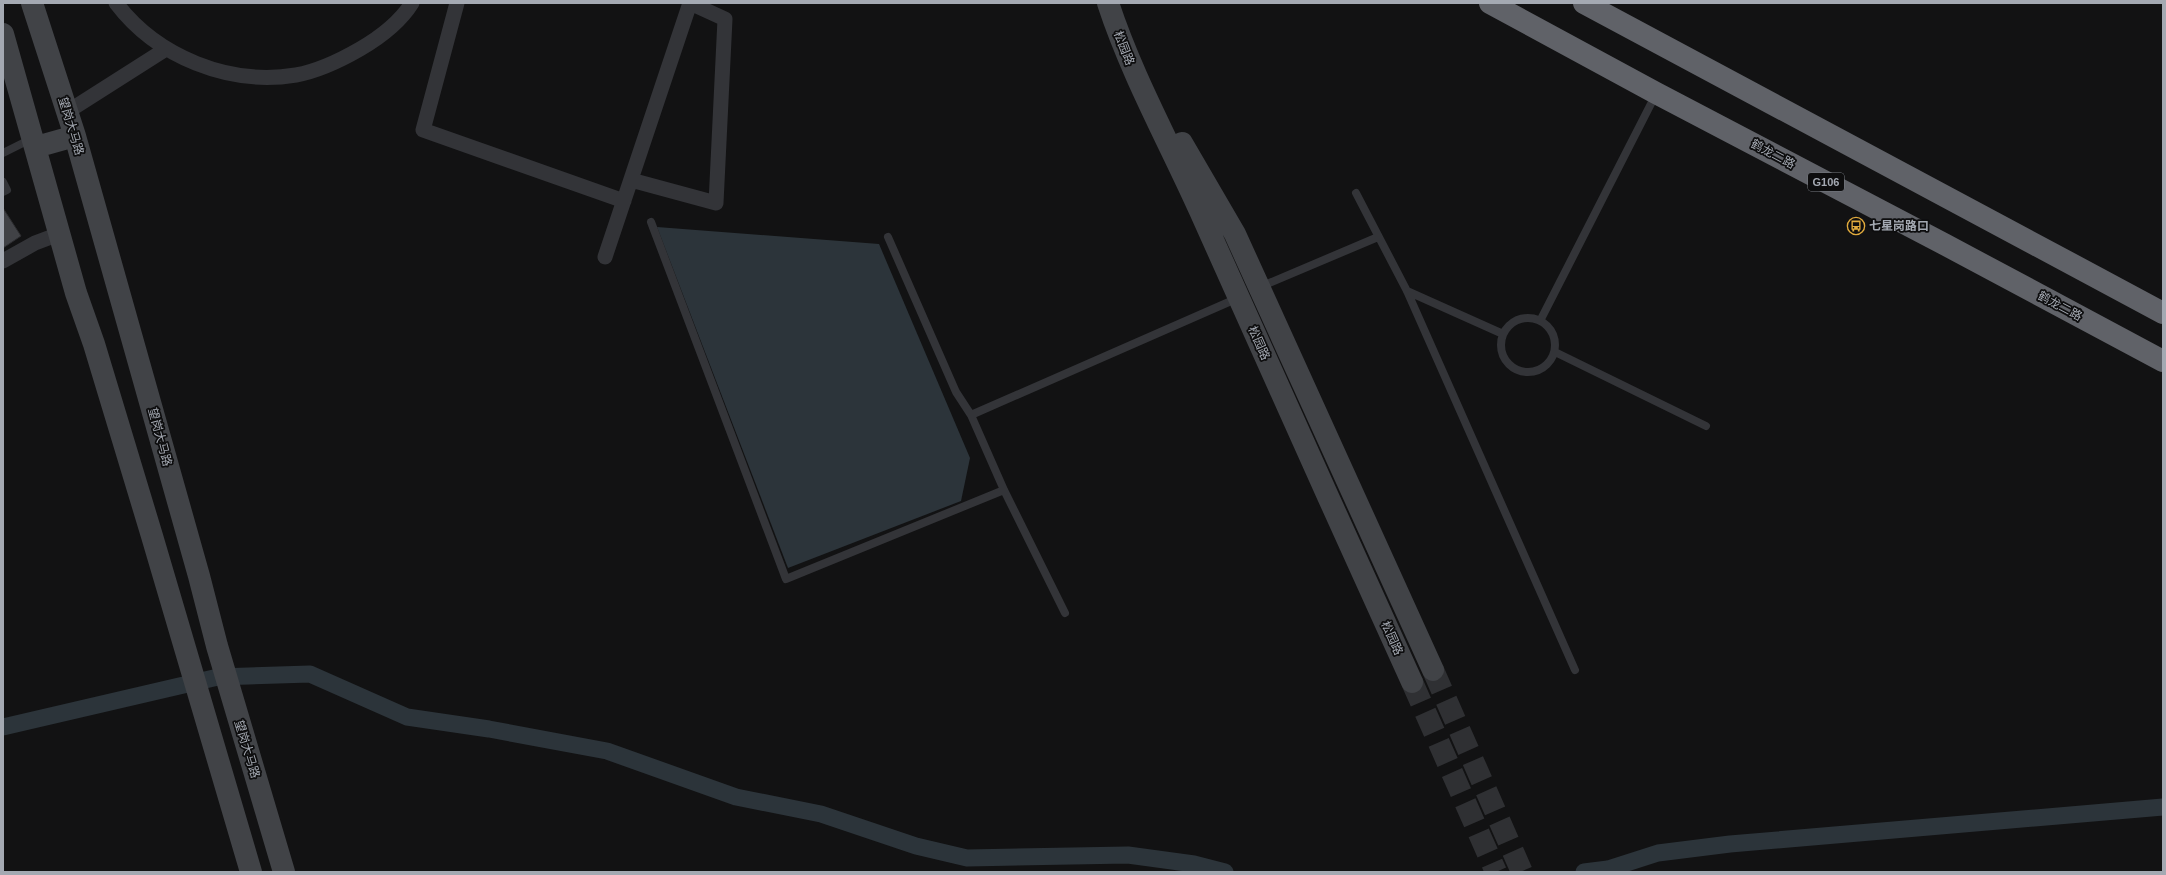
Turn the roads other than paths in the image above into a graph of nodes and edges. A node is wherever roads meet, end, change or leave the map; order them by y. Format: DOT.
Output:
graph roads {
  1 [pos="32,3"];
  2 [pos="116,3"];
  3 [pos="412,3"];
  4 [pos="457,3"];
  5 [pos="690,3"];
  6 [pos="1108,3"];
  7 [pos="1121,3"];
  8 [pos="1490,3"];
  9 [pos="1584,3"];
  10 [pos="3,34"];
  11 [pos="166,49"];
  12 [pos="1656,93"];
  13 [pos="67,112"];
  14 [pos="75,136"];
  15 [pos="34,142"];
  16 [pos="3,153"];
  17 [pos="631,180"];
  18 [pos="3,182"];
  19 [pos="3,192"];
  20 [pos="1356,193"];
  21 [pos="624,200"];
  22 [pos="651,222"];
  23 [pos="58,234"];
  24 [pos="1378,236"];
  25 [pos="888,237"];
  26 [pos="605,257"];
  27 [pos="3,261"];
  28 [pos="1260,287"];
  29 [pos="1407,291"];
  30 [pos="1238,297"];
  31 [pos="2163,313"];
  32 [pos="1540,321"];
  33 [pos="1503,334"];
  34 [pos="1555,352"];
  35 [pos="2163,361"];
  36 [pos="971,414"];
  37 [pos="1706,426"];
  38 [pos="1004,490"];
  39 [pos="1065,613"];
  40 [pos="1433,670"];
  41 [pos="1575,670"];
  42 [pos="1412,682"];
  43 [pos="251,872"];
  44 [pos="284,872"];
  1 -- 13 [label="street, 望岗大马路"];
  2 -- 11 [label="street"];
  3 -- 11 [label="street"];
  4 -- 21 [label="street"];
  5 -- 17 [label="street"];
  5 -- 17 [label="street"];
  6 -- 30 [label="street, 松园路"];
  7 -- 28 [label="street, 松园路"];
  8 -- 12 [label="highway, 鹤龙二路 / G106"];
  9 -- 31 [label="highway"];
  10 -- 15 [label="street"];
  11 -- 13 [label="street"];
  12 -- 32 [label="lane"];
  12 -- 35 [label="highway, 鹤龙二路 / G106"];
  13 -- 14 [label="street, 望岗大马路"];
  14 -- 15 [label="street"];
  14 -- 44 [label="street, 望岗大马路"];
  15 -- 16 [label="lane"];
  15 -- 23 [label="street"];
  17 -- 21 [label="street"];
  18 -- 19 [label="lane"];
  20 -- 24 [label="lane"];
  21 -- 26 [label="street"];
  22 -- 38 [label="lane"];
  23 -- 27 [label="street"];
  23 -- 43 [label="street"];
  24 -- 28 [label="lane"];
  24 -- 29 [label="lane"];
  25 -- 36 [label="lane"];
  28 -- 40 [label="street, 松园路"];
  29 -- 33 [label="lane"];
  29 -- 41 [label="lane"];
  30 -- 36 [label="lane"];
  30 -- 42 [label="street, 松园路"];
  32 -- 33 [label="lane"];
  32 -- 34 [label="lane"];
  33 -- 34 [label="lane"];
  34 -- 37 [label="lane"];
  36 -- 38 [label="lane"];
  38 -- 39 [label="lane"];
}
